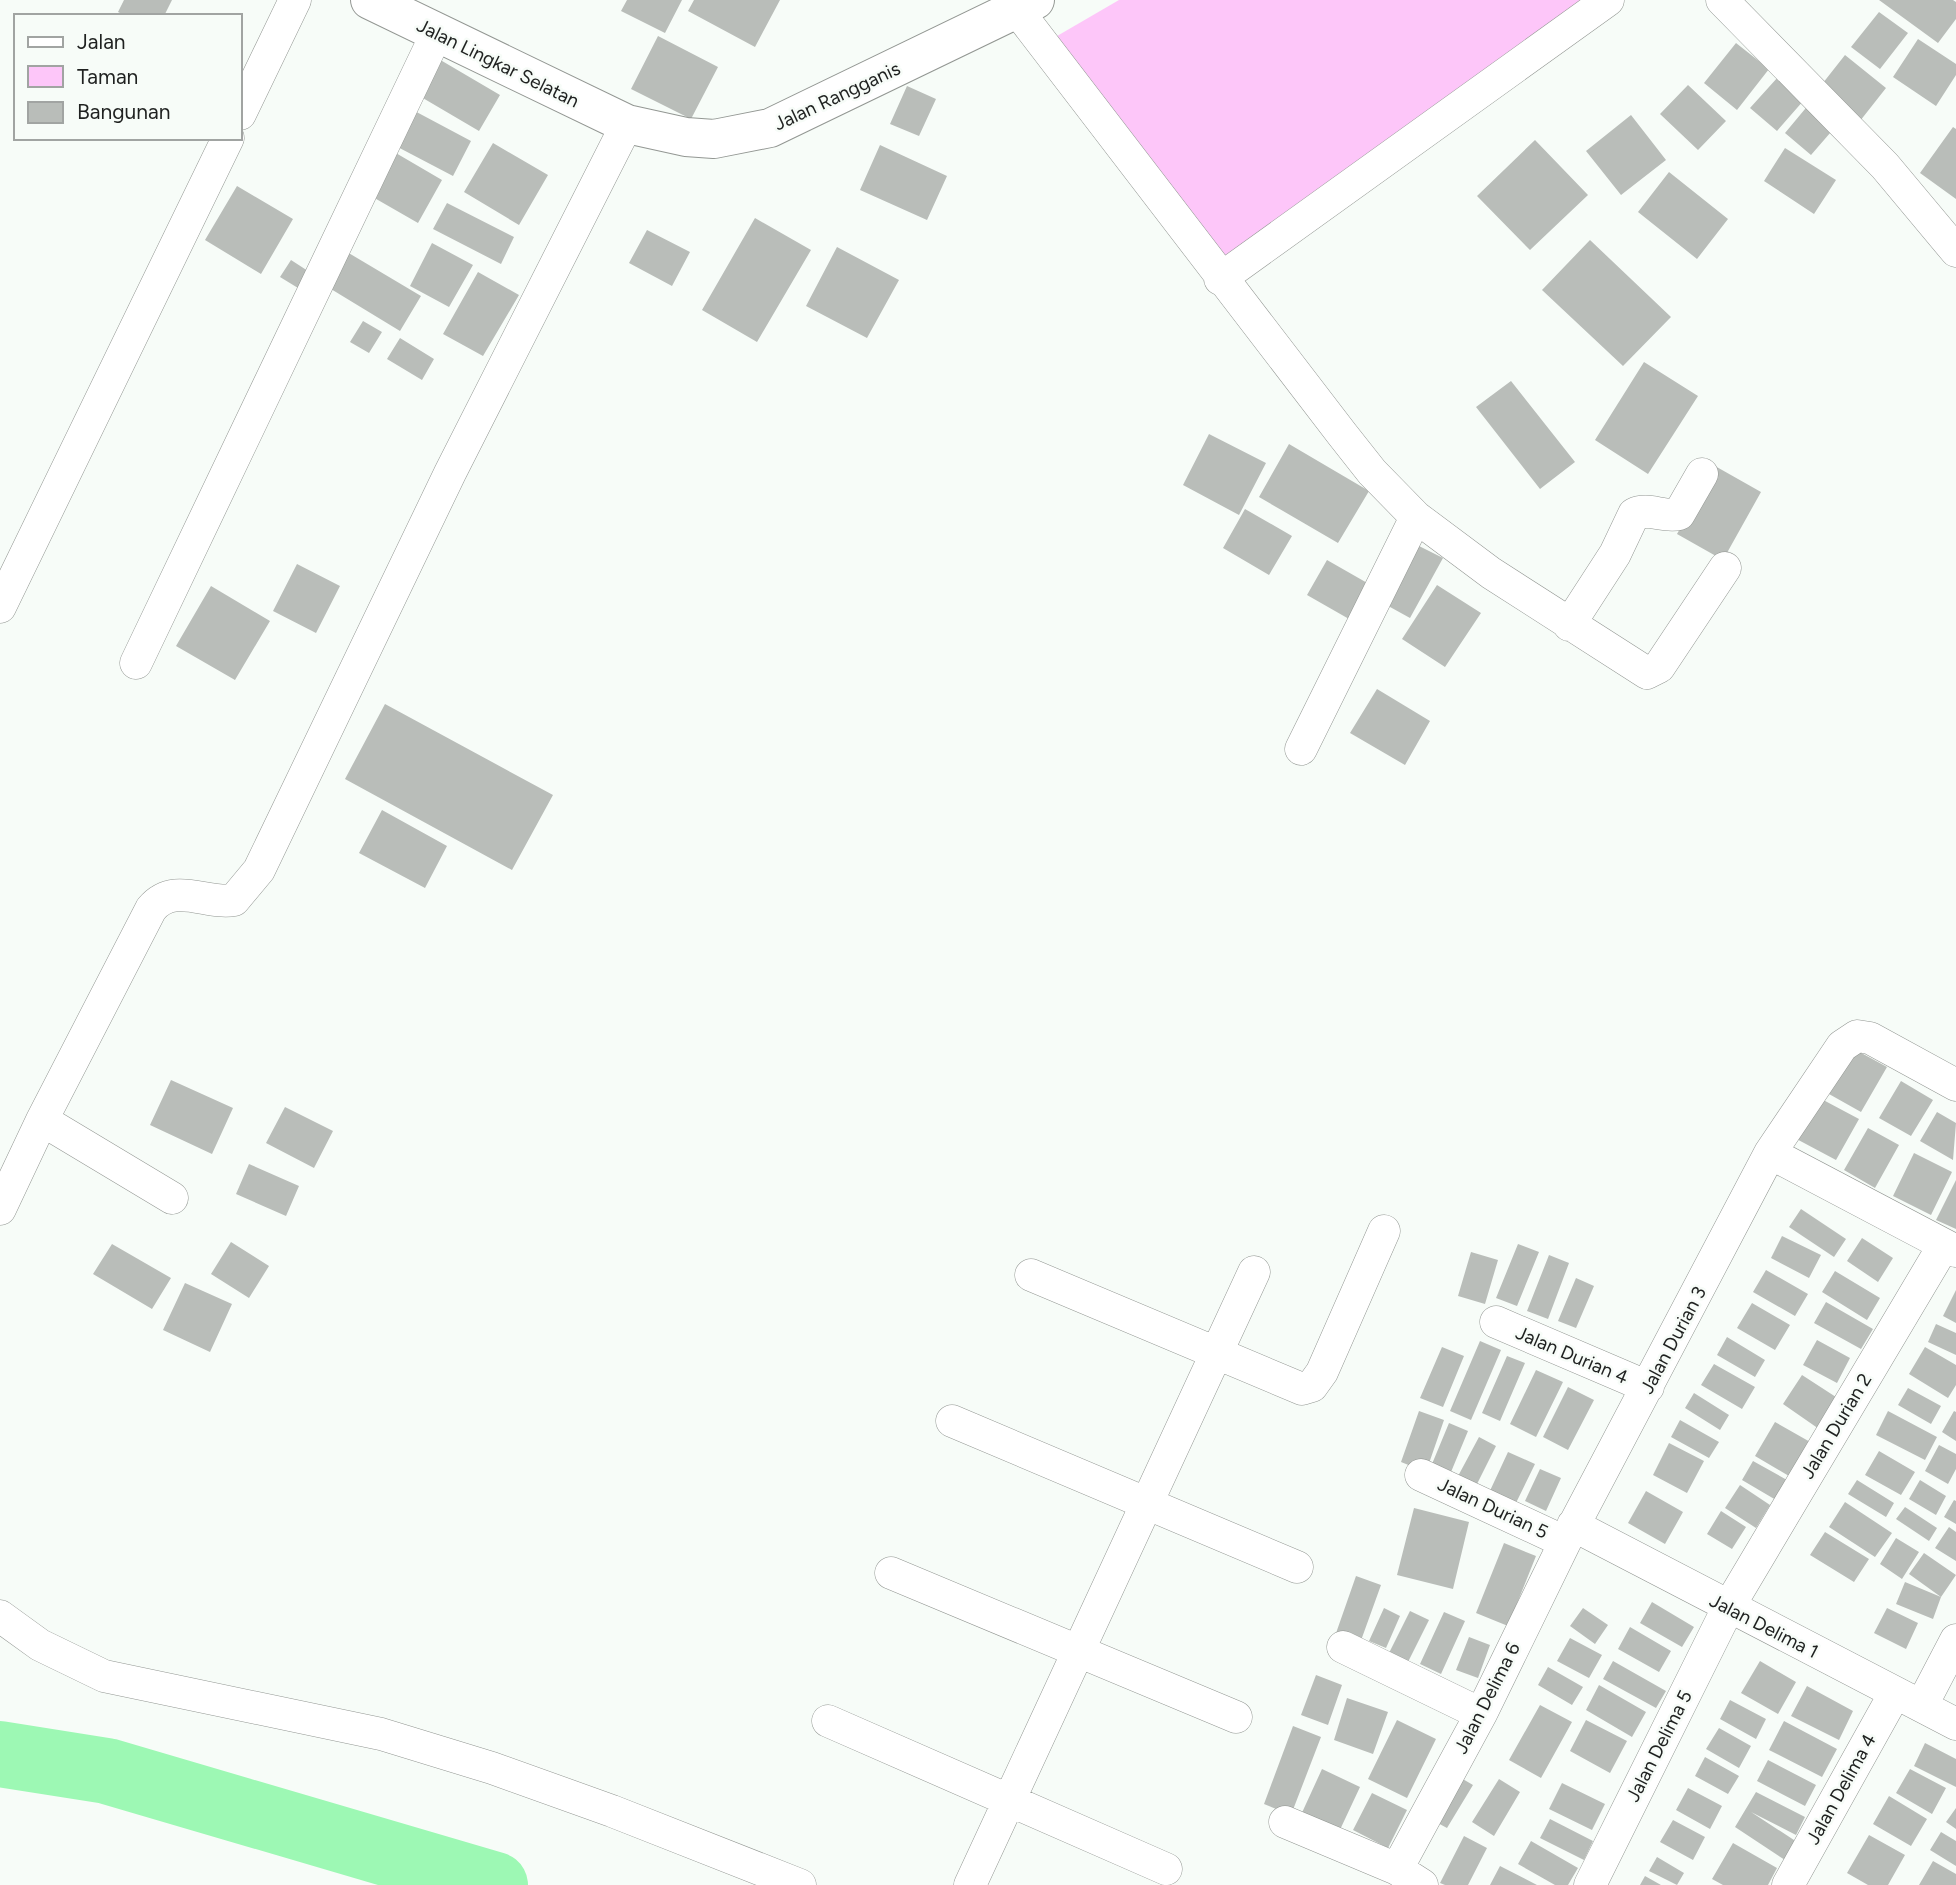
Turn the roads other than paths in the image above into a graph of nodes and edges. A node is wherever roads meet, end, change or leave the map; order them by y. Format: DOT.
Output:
graph roads {
  1 [pos="295,0"];
  2 [pos="370,0"];
  3 [pos="1608,0"];
  4 [pos="1722,0"];
  5 [pos="1026,5"];
  6 [pos="437,33"];
  7 [pos="242,110"];
  8 [pos="627,124"];
  9 [pos="227,140"];
  10 [pos="1956,251"];
  11 [pos="1220,279"];
  12 [pos="1702,474"];
  13 [pos="1416,517"];
  14 [pos="1725,568"];
  15 [pos="0,607"];
  16 [pos="1569,625"];
  17 [pos="136,663"];
  18 [pos="1301,749"];
  19 [pos="1956,1086"];
  20 [pos="42,1120"];
  21 [pos="1770,1153"];
  22 [pos="172,1198"];
  23 [pos="0,1209"];
  24 [pos="1384,1231"];
  25 [pos="1950,1248"];
  26 [pos="1254,1272"];
  27 [pos="1031,1275"];
  28 [pos="1496,1322"];
  29 [pos="1216,1354"];
  30 [pos="1648,1387"];
  31 [pos="952,1421"];
  32 [pos="1421,1475"];
  33 [pos="1146,1504"];
  34 [pos="1569,1533"];
  35 [pos="1297,1567"];
  36 [pos="891,1573"];
  37 [pos="1728,1608"];
  38 [pos="0,1616"];
  39 [pos="1956,1640"];
  40 [pos="1343,1647"];
  41 [pos="1080,1652"];
  42 [pos="1909,1699"];
  43 [pos="1481,1714"];
  44 [pos="1236,1717"];
  45 [pos="828,1721"];
  46 [pos="1956,1724"];
  47 [pos="1011,1800"];
  48 [pos="1285,1822"];
  49 [pos="1166,1869"];
  50 [pos="1410,1877"];
  51 [pos="800,1885"];
  52 [pos="970,1885"];
  53 [pos="1590,1885"];
  54 [pos="1788,1885"];
  1 -- 7 [label="street"];
  2 -- 6 [label="street, Jalan Lingkar Selatan"];
  3 -- 11 [label="street"];
  4 -- 10 [label="street"];
  5 -- 8 [label="street, Jalan Rangganis"];
  5 -- 11 [label="street"];
  6 -- 8 [label="street, Jalan Lingkar Selatan"];
  6 -- 17 [label="street"];
  8 -- 20 [label="street"];
  9 -- 15 [label="street"];
  11 -- 13 [label="street"];
  12 -- 16 [label="street"];
  13 -- 16 [label="street"];
  13 -- 18 [label="street"];
  14 -- 16 [label="street"];
  19 -- 21 [label="street, Jalan Durian 3"];
  20 -- 22 [label="street"];
  20 -- 23 [label="street"];
  21 -- 25 [label="street"];
  21 -- 30 [label="street, Jalan Durian 3"];
  24 -- 29 [label="street"];
  25 -- 37 [label="street, Jalan Durian 2"];
  26 -- 29 [label="street"];
  27 -- 29 [label="street"];
  28 -- 30 [label="street, Jalan Durian 4"];
  29 -- 33 [label="street"];
  30 -- 34 [label="street, Jalan Durian 3"];
  31 -- 33 [label="street"];
  32 -- 34 [label="street, Jalan Durian 5"];
  33 -- 35 [label="street"];
  33 -- 41 [label="street"];
  34 -- 37 [label="street, Jalan Delima 1"];
  34 -- 43 [label="street, Jalan Delima 6"];
  36 -- 41 [label="street"];
  37 -- 42 [label="street, Jalan Delima 1"];
  37 -- 53 [label="street, Jalan Delima 5"];
  38 -- 51 [label="street"];
  39 -- 42 [label="street, Jalan Delima 4"];
  40 -- 43 [label="street"];
  41 -- 44 [label="street"];
  41 -- 47 [label="street"];
  42 -- 46 [label="street, Jalan Delima 1"];
  42 -- 54 [label="street, Jalan Delima 4"];
  43 -- 50 [label="street, Jalan Delima 6"];
  45 -- 47 [label="street"];
  47 -- 49 [label="street"];
  47 -- 52 [label="street"];
  48 -- 50 [label="street"];
}
